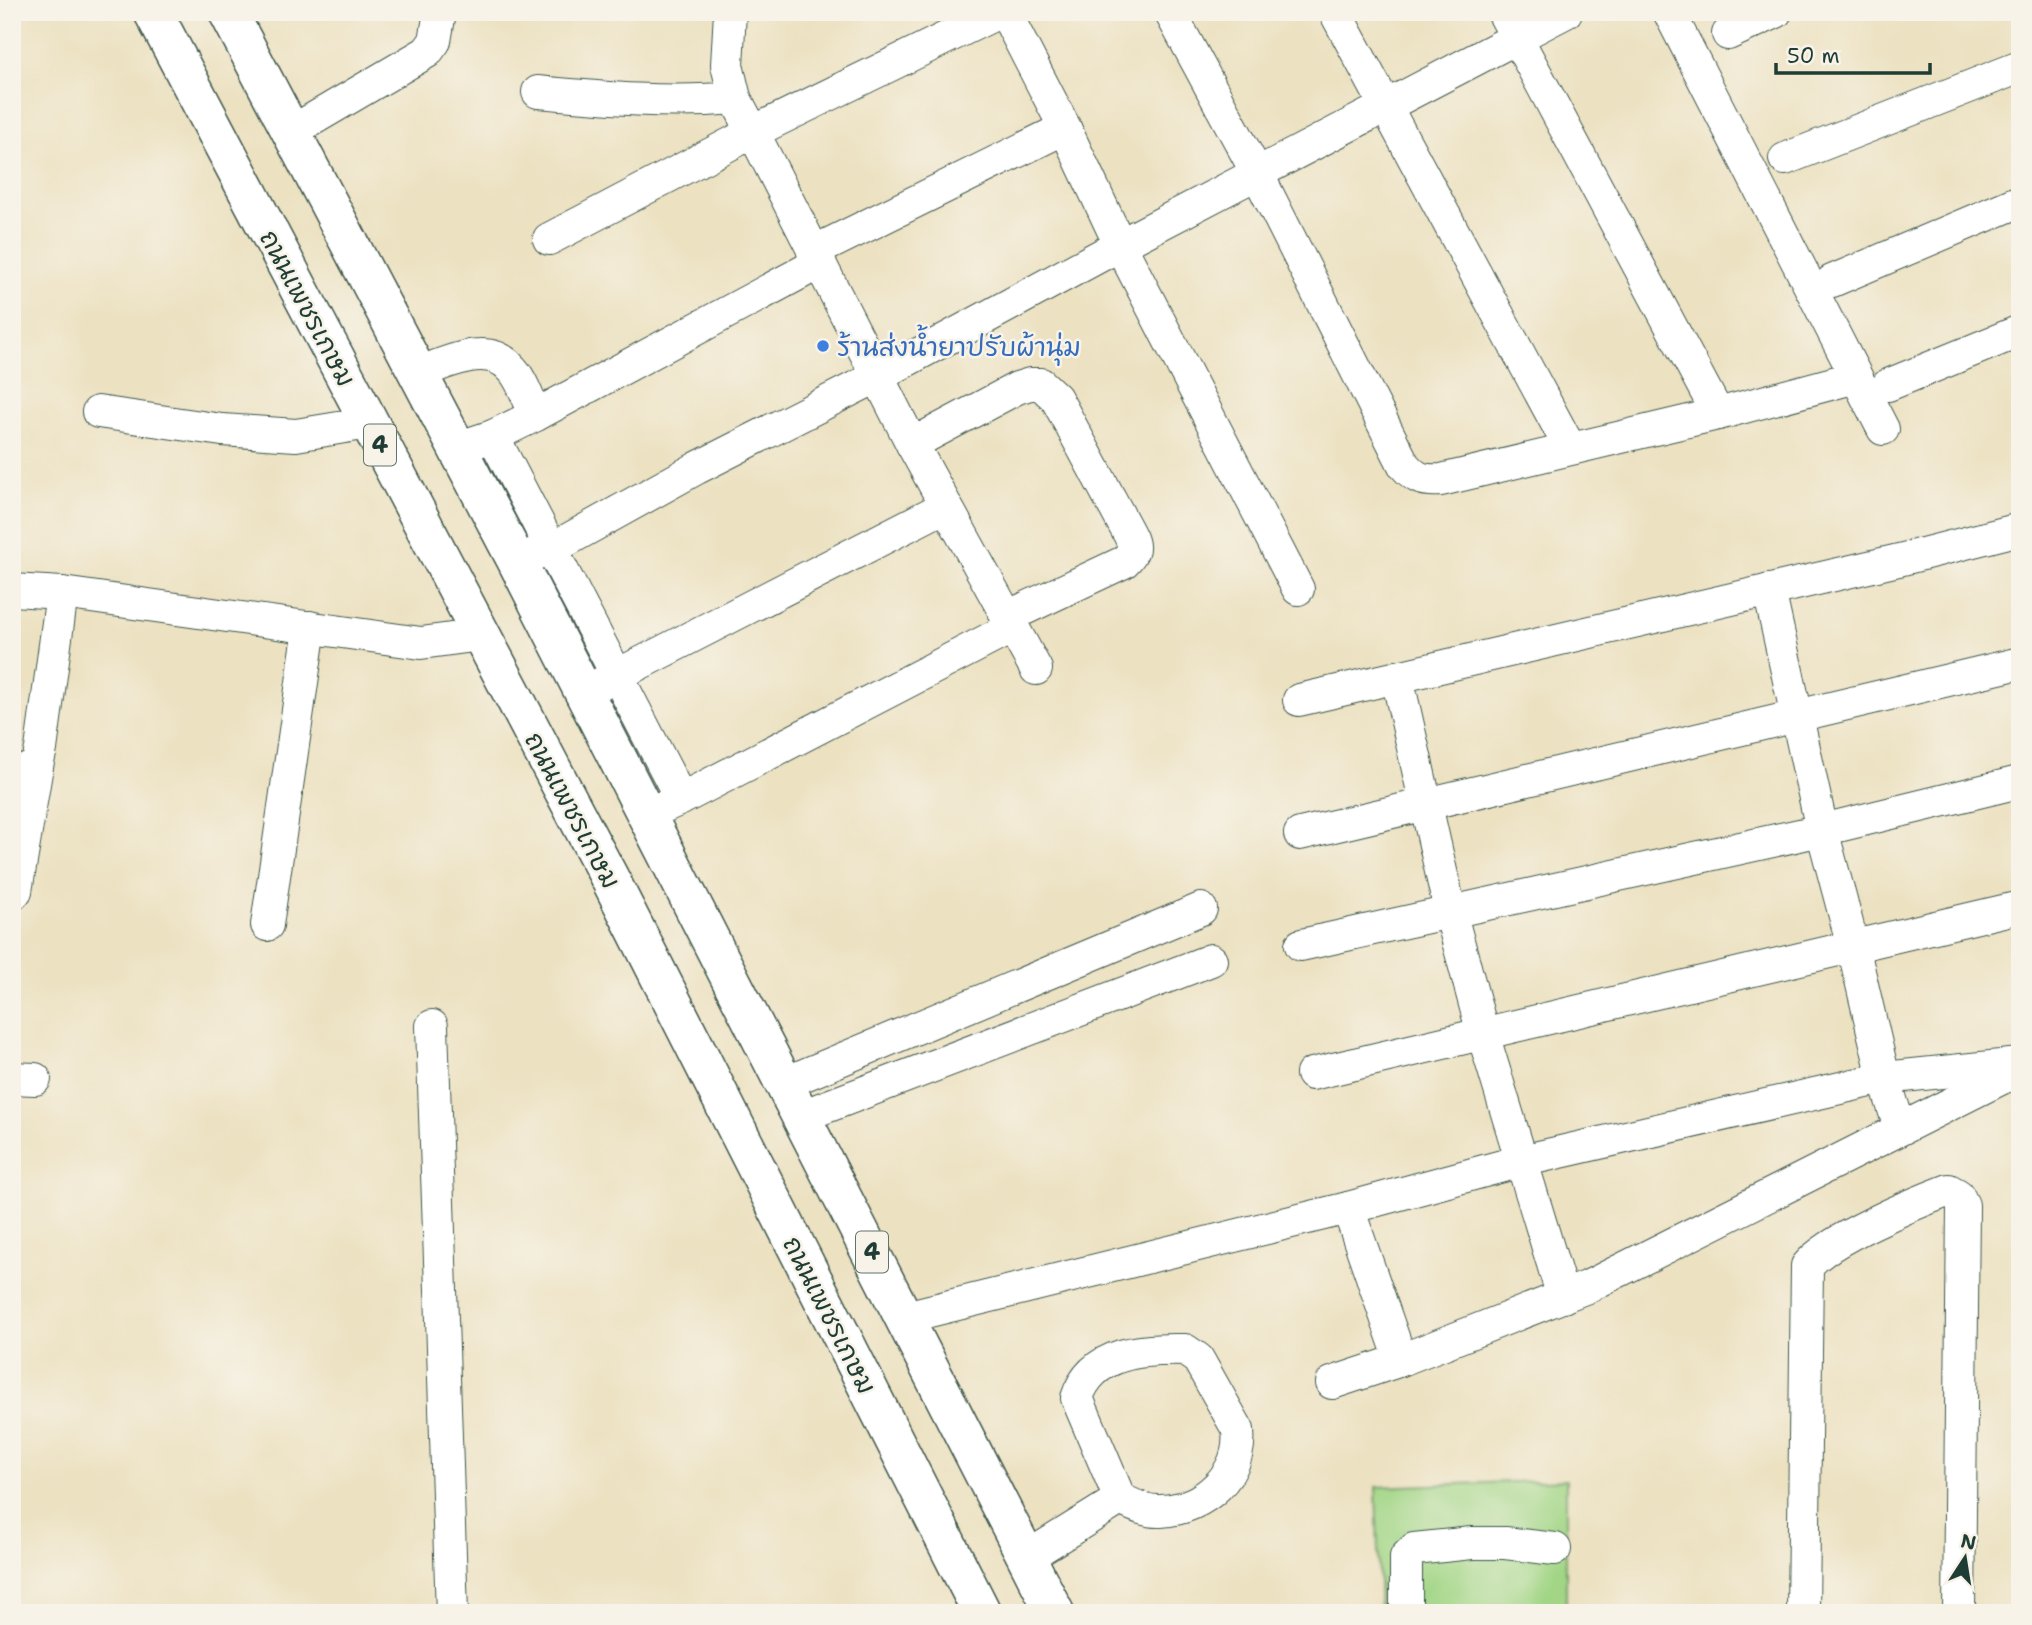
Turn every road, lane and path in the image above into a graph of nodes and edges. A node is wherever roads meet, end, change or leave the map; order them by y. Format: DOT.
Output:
graph roads {
  1 [pos="153,12"];
  2 [pos="228,12"];
  3 [pos="730,12"];
  4 [pos="999,12"];
  5 [pos="1005,12"];
  6 [pos="1170,12"];
  7 [pos="1335,12"];
  8 [pos="1566,12"];
  9 [pos="1669,12"];
  10 [pos="1776,12"];
  11 [pos="435,18"];
  12 [pos="1510,24"];
  13 [pos="1728,34"];
  14 [pos="2020,66"];
  15 [pos="538,92"];
  16 [pos="735,98"];
  17 [pos="1386,107"];
  18 [pos="1065,128"];
  19 [pos="291,132"];
  20 [pos="753,132"];
  21 [pos="1785,159"];
  22 [pos="1258,175"];
  23 [pos="2020,201"];
  24 [pos="549,239"];
  25 [pos="1120,245"];
  26 [pos="816,258"];
  27 [pos="1832,281"];
  28 [pos="2020,331"];
  29 [pos="418,373"];
  30 [pos="877,376"];
  31 [pos="1856,377"];
  32 [pos="1888,385"];
  33 [pos="98,412"];
  34 [pos="1718,414"];
  35 [pos="536,415"];
  36 [pos="369,423"];
  37 [pos="1882,429"];
  38 [pos="475,442"];
  39 [pos="912,444"];
  40 [pos="1570,448"];
  41 [pos="946,506"];
  42 [pos="2020,529"];
  43 [pos="553,548"];
  44 [pos="516,560"];
  45 [pos="1298,589"];
  46 [pos="12,590"];
  47 [pos="1769,590"];
  48 [pos="62,593"];
  49 [pos="1010,622"];
  50 [pos="310,627"];
  51 [pos="481,635"];
  52 [pos="2020,663"];
  53 [pos="1036,669"];
  54 [pos="1397,677"];
  55 [pos="601,683"];
  56 [pos="1299,700"];
  57 [pos="1798,715"];
  58 [pos="25,771"];
  59 [pos="2019,782"];
  60 [pos="681,799"];
  61 [pos="1427,803"];
  62 [pos="647,814"];
  63 [pos="1822,830"];
  64 [pos="1300,834"];
  65 [pos="12,895"];
  66 [pos="2020,907"];
  67 [pos="1201,909"];
  68 [pos="1450,911"];
  69 [pos="267,925"];
  70 [pos="1301,945"];
  71 [pos="1853,946"];
  72 [pos="1211,960"];
  73 [pos="432,1026"];
  74 [pos="1483,1034"];
  75 [pos="2020,1063"];
  76 [pos="2020,1069"];
  77 [pos="1312,1074"];
  78 [pos="1884,1078"];
  79 [pos="793,1099"];
  80 [pos="1900,1128"];
  81 [pos="1521,1161"];
  82 [pos="1348,1208"];
  83 [pos="1563,1297"];
  84 [pos="905,1317"];
  85 [pos="1401,1360"];
  86 [pos="1332,1383"];
  87 [pos="1120,1499"];
  88 [pos="1555,1549"];
  89 [pos="1027,1557"];
  90 [pos="452,1613"];
  91 [pos="982,1613"];
  92 [pos="1055,1613"];
  93 [pos="1406,1613"];
  94 [pos="1803,1613"];
  95 [pos="1959,1613"];
  1 -- 36 [label="main road, ถนนเพชรเกษม / 4"];
  2 -- 19 [label="main road, 4"];
  3 -- 16 [label="street"];
  4 -- 20 [label="street"];
  5 -- 18 [label="street"];
  6 -- 22 [label="street"];
  7 -- 17 [label="street"];
  8 -- 12 [label="street"];
  9 -- 31 [label="street"];
  10 -- 13 [label="street"];
  11 -- 19 [label="street"];
  12 -- 17 [label="street"];
  12 -- 34 [label="street"];
  14 -- 21 [label="street"];
  15 -- 16 [label="street"];
  16 -- 20 [label="street"];
  17 -- 22 [label="street"];
  17 -- 40 [label="street"];
  18 -- 25 [label="street"];
  18 -- 26 [label="street"];
  19 -- 29 [label="main road, 4"];
  20 -- 24 [label="street"];
  20 -- 26 [label="street"];
  22 -- 25 [label="street"];
  22 -- 40 [label="street"];
  23 -- 27 [label="street"];
  25 -- 30 [label="street"];
  25 -- 45 [label="street"];
  26 -- 30 [label="street"];
  26 -- 35 [label="street"];
  28 -- 32 [label="street"];
  29 -- 35 [label="street"];
  29 -- 38 [label="main road, 4"];
  30 -- 39 [label="street"];
  30 -- 43 [label="street"];
  31 -- 34 [label="street"];
  31 -- 37 [label="street"];
  33 -- 36 [label="street"];
  34 -- 40 [label="street"];
  35 -- 38 [label="street"];
  36 -- 51 [label="main road, ถนนเพชรเกษม / 4"];
  38 -- 43 [label="street"];
  38 -- 44 [label="main road, 4"];
  39 -- 41 [label="street"];
  39 -- 49 [label="street"];
  41 -- 49 [label="street"];
  41 -- 55 [label="street"];
  42 -- 47 [label="street"];
  43 -- 44 [label="street"];
  43 -- 55 [label="street"];
  44 -- 55 [label="main road, 4"];
  46 -- 48 [label="street"];
  47 -- 54 [label="street"];
  47 -- 57 [label="street"];
  48 -- 50 [label="street"];
  48 -- 58 [label="street"];
  49 -- 53 [label="street"];
  49 -- 60 [label="street"];
  50 -- 51 [label="street"];
  50 -- 69 [label="street"];
  51 -- 91 [label="main road, ถนนเพชรเกษม / 4"];
  52 -- 57 [label="street"];
  54 -- 56 [label="street"];
  54 -- 61 [label="street"];
  55 -- 60 [label="street"];
  55 -- 62 [label="main road, 4"];
  57 -- 61 [label="street"];
  57 -- 63 [label="street"];
  58 -- 65 [label="street"];
  59 -- 63 [label="street"];
  60 -- 62 [label="street"];
  61 -- 64 [label="street"];
  61 -- 68 [label="street"];
  62 -- 79 [label="main road, 4"];
  63 -- 68 [label="street"];
  63 -- 71 [label="street"];
  66 -- 71 [label="street"];
  67 -- 79 [label="street"];
  68 -- 70 [label="street"];
  68 -- 74 [label="street"];
  71 -- 74 [label="street"];
  71 -- 78 [label="street"];
  72 -- 79 [label="street"];
  73 -- 90 [label="street"];
  74 -- 77 [label="street"];
  74 -- 81 [label="street"];
  75 -- 78 [label="street"];
  76 -- 80 [label="street"];
  78 -- 80 [label="street"];
  78 -- 81 [label="street"];
  79 -- 84 [label="main road, 4"];
  80 -- 83 [label="street"];
  81 -- 82 [label="street"];
  81 -- 83 [label="street"];
  82 -- 84 [label="street"];
  82 -- 85 [label="street"];
  83 -- 85 [label="street"];
  84 -- 89 [label="main road, 4"];
  85 -- 86 [label="street"];
  87 -- 87 [label="street"];
  87 -- 89 [label="street"];
  88 -- 93 [label="street"];
  89 -- 92 [label="main road, 4"];
  94 -- 95 [label="street"];
}
